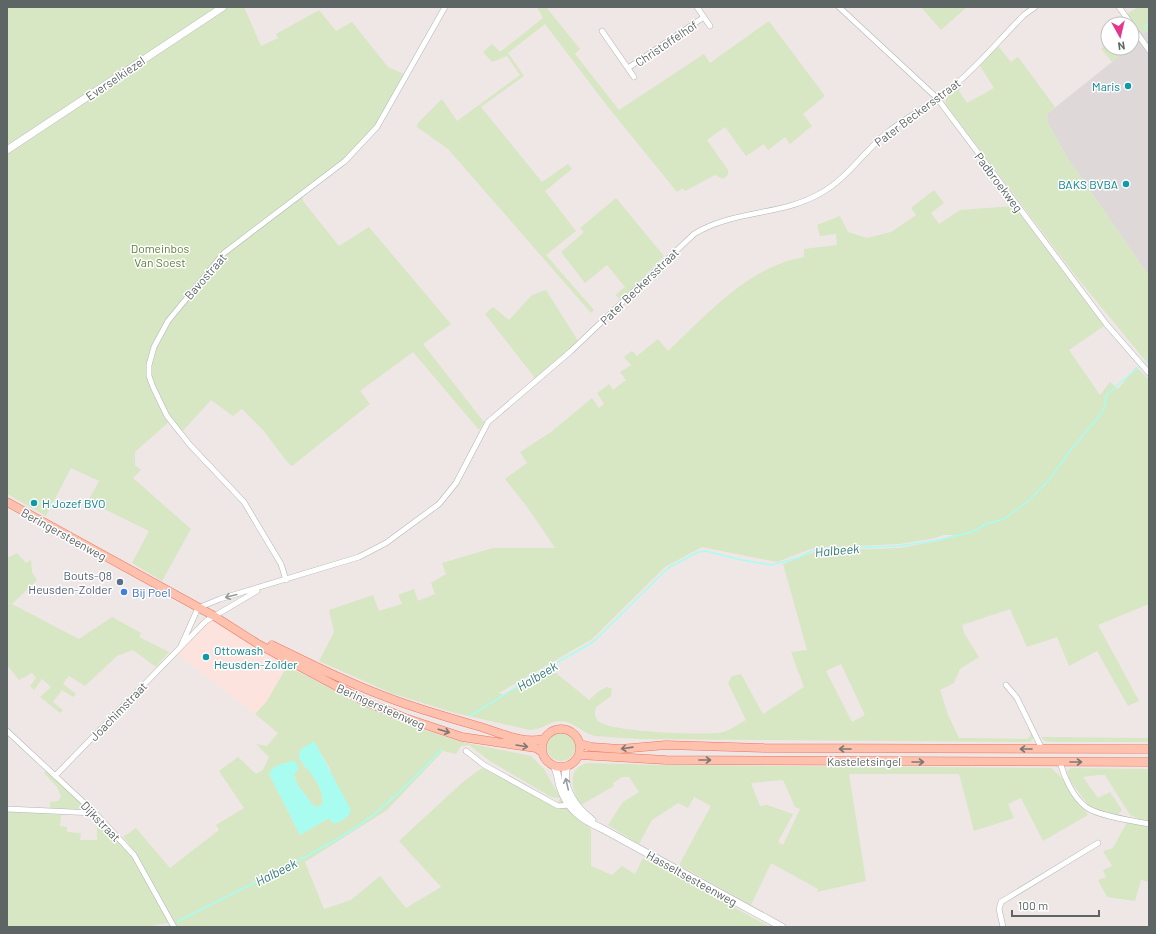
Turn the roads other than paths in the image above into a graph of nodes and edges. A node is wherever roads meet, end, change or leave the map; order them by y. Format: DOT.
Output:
graph roads {
  1 [pos="223,7"];
  2 [pos="445,7"];
  3 [pos="697,7"];
  4 [pos="839,7"];
  5 [pos="1035,7"];
  6 [pos="1119,7"];
  7 [pos="1125,16"];
  8 [pos="704,17"];
  9 [pos="710,26"];
  10 [pos="602,31"];
  11 [pos="1140,38"];
  12 [pos="1149,50"];
  13 [pos="628,68"];
  14 [pos="634,77"];
  15 [pos="938,98"];
  16 [pos="7,150"];
  17 [pos="1147,371"];
  18 [pos="7,502"];
  19 [pos="286,580"];
  20 [pos="264,587"];
  21 [pos="198,608"];
  22 [pos="214,616"];
  23 [pos="246,635"];
  24 [pos="181,646"];
  25 [pos="1006,685"];
  26 [pos="7,731"];
  27 [pos="504,739"];
  28 [pos="543,739"];
  29 [pos="580,744"];
  30 [pos="1042,749"];
  31 [pos="1149,749"];
  32 [pos="466,751"];
  33 [pos="542,752"];
  34 [pos="579,755"];
  35 [pos="1060,762"];
  36 [pos="1149,762"];
  37 [pos="554,766"];
  38 [pos="567,766"];
  39 [pos="55,776"];
  40 [pos="569,805"];
  41 [pos="7,809"];
  42 [pos="95,813"];
  43 [pos="1149,824"];
  44 [pos="603,829"];
  45 [pos="1098,843"];
  46 [pos="174,927"];
  47 [pos="782,927"];
  48 [pos="1003,927"];
  1 -- 16 [label="street, Everselkiezel"];
  2 -- 19 [label="street, Bavostraat"];
  3 -- 8 [label="street, Christoffelhof"];
  4 -- 15 [label="street, Padbroekweg"];
  5 -- 15 [label="street, Pater Beckersstraat"];
  6 -- 7 [label="street"];
  8 -- 9 [label="street, Christoffelhof"];
  8 -- 13 [label="street, Christoffelhof"];
  10 -- 13 [label="street, Christoffelhof"];
  11 -- 12 [label="street"];
  13 -- 14 [label="street, Christoffelhof"];
  15 -- 17 [label="street, Padbroekweg"];
  15 -- 19 [label="street, Pater Beckersstraat"];
  18 -- 21 [label="main road, Beringersteenweg"];
  19 -- 20 [label="street, Pater Beckersstraat"];
  20 -- 21 [label="street, Pater Beckersstraat, one-way"];
  20 -- 22 [label="street, Pater Beckersstraat"];
  21 -- 22 [label="main road, Beringersteenweg"];
  21 -- 24 [label="street, Joachimstraat"];
  22 -- 23 [label="main road, Beringersteenweg"];
  22 -- 24 [label="street, Joachimstraat"];
  23 -- 27 [label="main road, Beringersteenweg"];
  23 -- 27 [label="main road, Beringersteenweg, one-way"];
  24 -- 39 [label="street, Joachimstraat"];
  25 -- 30 [label="street"];
  26 -- 39 [label="street, Dijkstraat"];
  27 -- 28 [label="main road"];
  27 -- 33 [label="main road, one-way"];
  28 -- 29 [label="main road"];
  28 -- 33 [label="main road"];
  30 -- 29 [label="main road, Kasteletsingel, one-way"];
  29 -- 34 [label="main road"];
  30 -- 31 [label="main road, Kasteletsingel"];
  32 -- 40 [label="street"];
  33 -- 37 [label="main road, Hasseltsesteenweg"];
  34 -- 35 [label="main road, Kasteletsingel, one-way"];
  34 -- 38 [label="main road"];
  35 -- 36 [label="main road, Kasteletsingel, one-way"];
  35 -- 43 [label="street"];
  37 -- 38 [label="main road"];
  37 -- 40 [label="street, Hasseltsesteenweg"];
  44 -- 38 [label="street, Hasseltsesteenweg, one-way"];
  39 -- 42 [label="street, Dijkstraat"];
  40 -- 44 [label="street, Hasseltsesteenweg"];
  41 -- 42 [label="street"];
  42 -- 46 [label="street, Dijkstraat"];
  44 -- 47 [label="street, Hasseltsesteenweg"];
  45 -- 48 [label="street"];
}
